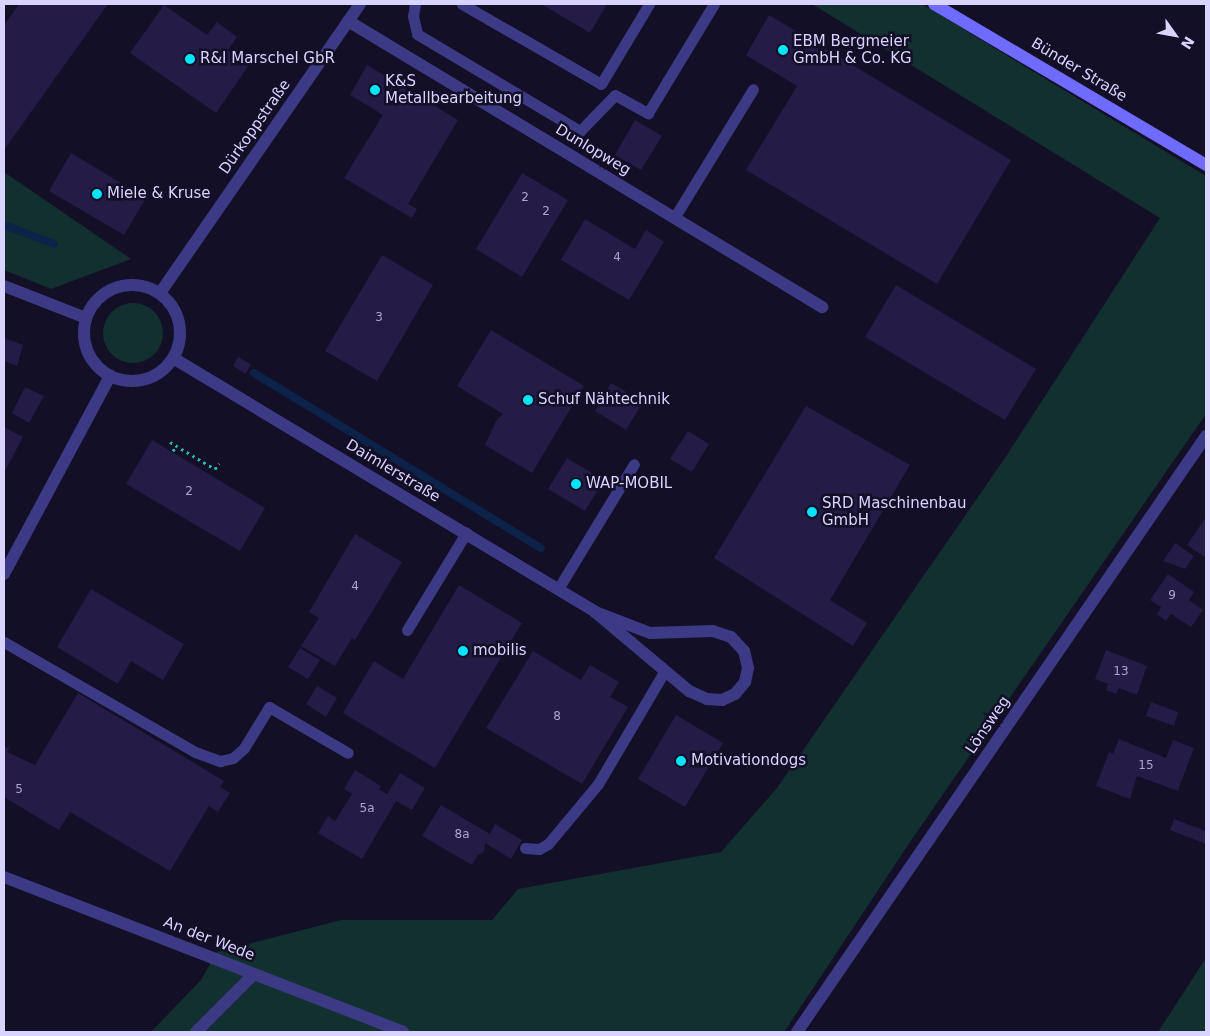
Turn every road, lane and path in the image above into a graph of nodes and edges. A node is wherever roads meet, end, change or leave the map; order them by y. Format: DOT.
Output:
graph roads {
  1 [pos="360,4"];
  2 [pos="415,4"];
  3 [pos="462,4"];
  4 [pos="649,4"];
  5 [pos="714,4"];
  6 [pos="934,4"];
  7 [pos="348,21"];
  8 [pos="753,89"];
  9 [pos="1206,165"];
  10 [pos="674,218"];
  11 [pos="4,286"];
  12 [pos="160,293"];
  13 [pos="822,307"];
  14 [pos="86,318"];
  15 [pos="173,358"];
  16 [pos="110,376"];
  17 [pos="1206,436"];
  18 [pos="170,442"];
  19 [pos="176,446"];
  20 [pos="173,451"];
  21 [pos="218,463"];
  22 [pos="634,464"];
  23 [pos="466,533"];
  24 [pos="4,574"];
  25 [pos="558,589"];
  26 [pos="596,612"];
  27 [pos="407,630"];
  28 [pos="4,642"];
  29 [pos="664,672"];
  30 [pos="348,754"];
  31 [pos="525,848"];
  32 [pos="4,877"];
  33 [pos="254,974"];
  34 [pos="196,1032"];
  35 [pos="403,1032"];
  36 [pos="797,1032"];
  1 -- 7 [label="street, Dürkoppstraße"];
  2 -- 5 [label="lane"];
  3 -- 4 [label="lane"];
  6 -- 9 [label="street, Bünder Straße"];
  7 -- 10 [label="street, Dunlopweg"];
  7 -- 12 [label="street, Dürkoppstraße"];
  8 -- 10 [label="lane"];
  10 -- 13 [label="street, Dunlopweg"];
  11 -- 14 [label="street"];
  12 -- 14 [label="street"];
  12 -- 15 [label="street"];
  14 -- 16 [label="street"];
  15 -- 16 [label="street"];
  15 -- 23 [label="street, Daimlerstraße"];
  16 -- 24 [label="street"];
  17 -- 36 [label="street, Lönsweg"];
  18 -- 19 [label="path"];
  19 -- 20 [label="path"];
  19 -- 21 [label="path"];
  22 -- 25 [label="lane"];
  23 -- 25 [label="street, Daimlerstraße"];
  23 -- 27 [label="lane"];
  25 -- 26 [label="street, Daimlerstraße"];
  26 -- 29 [label="street, Daimlerstraße"];
  26 -- 29 [label="street, Daimlerstraße"];
  28 -- 30 [label="lane"];
  29 -- 31 [label="lane"];
  32 -- 33 [label="street, An der Wede"];
  33 -- 34 [label="street"];
  33 -- 35 [label="street, An der Wede"];
}
